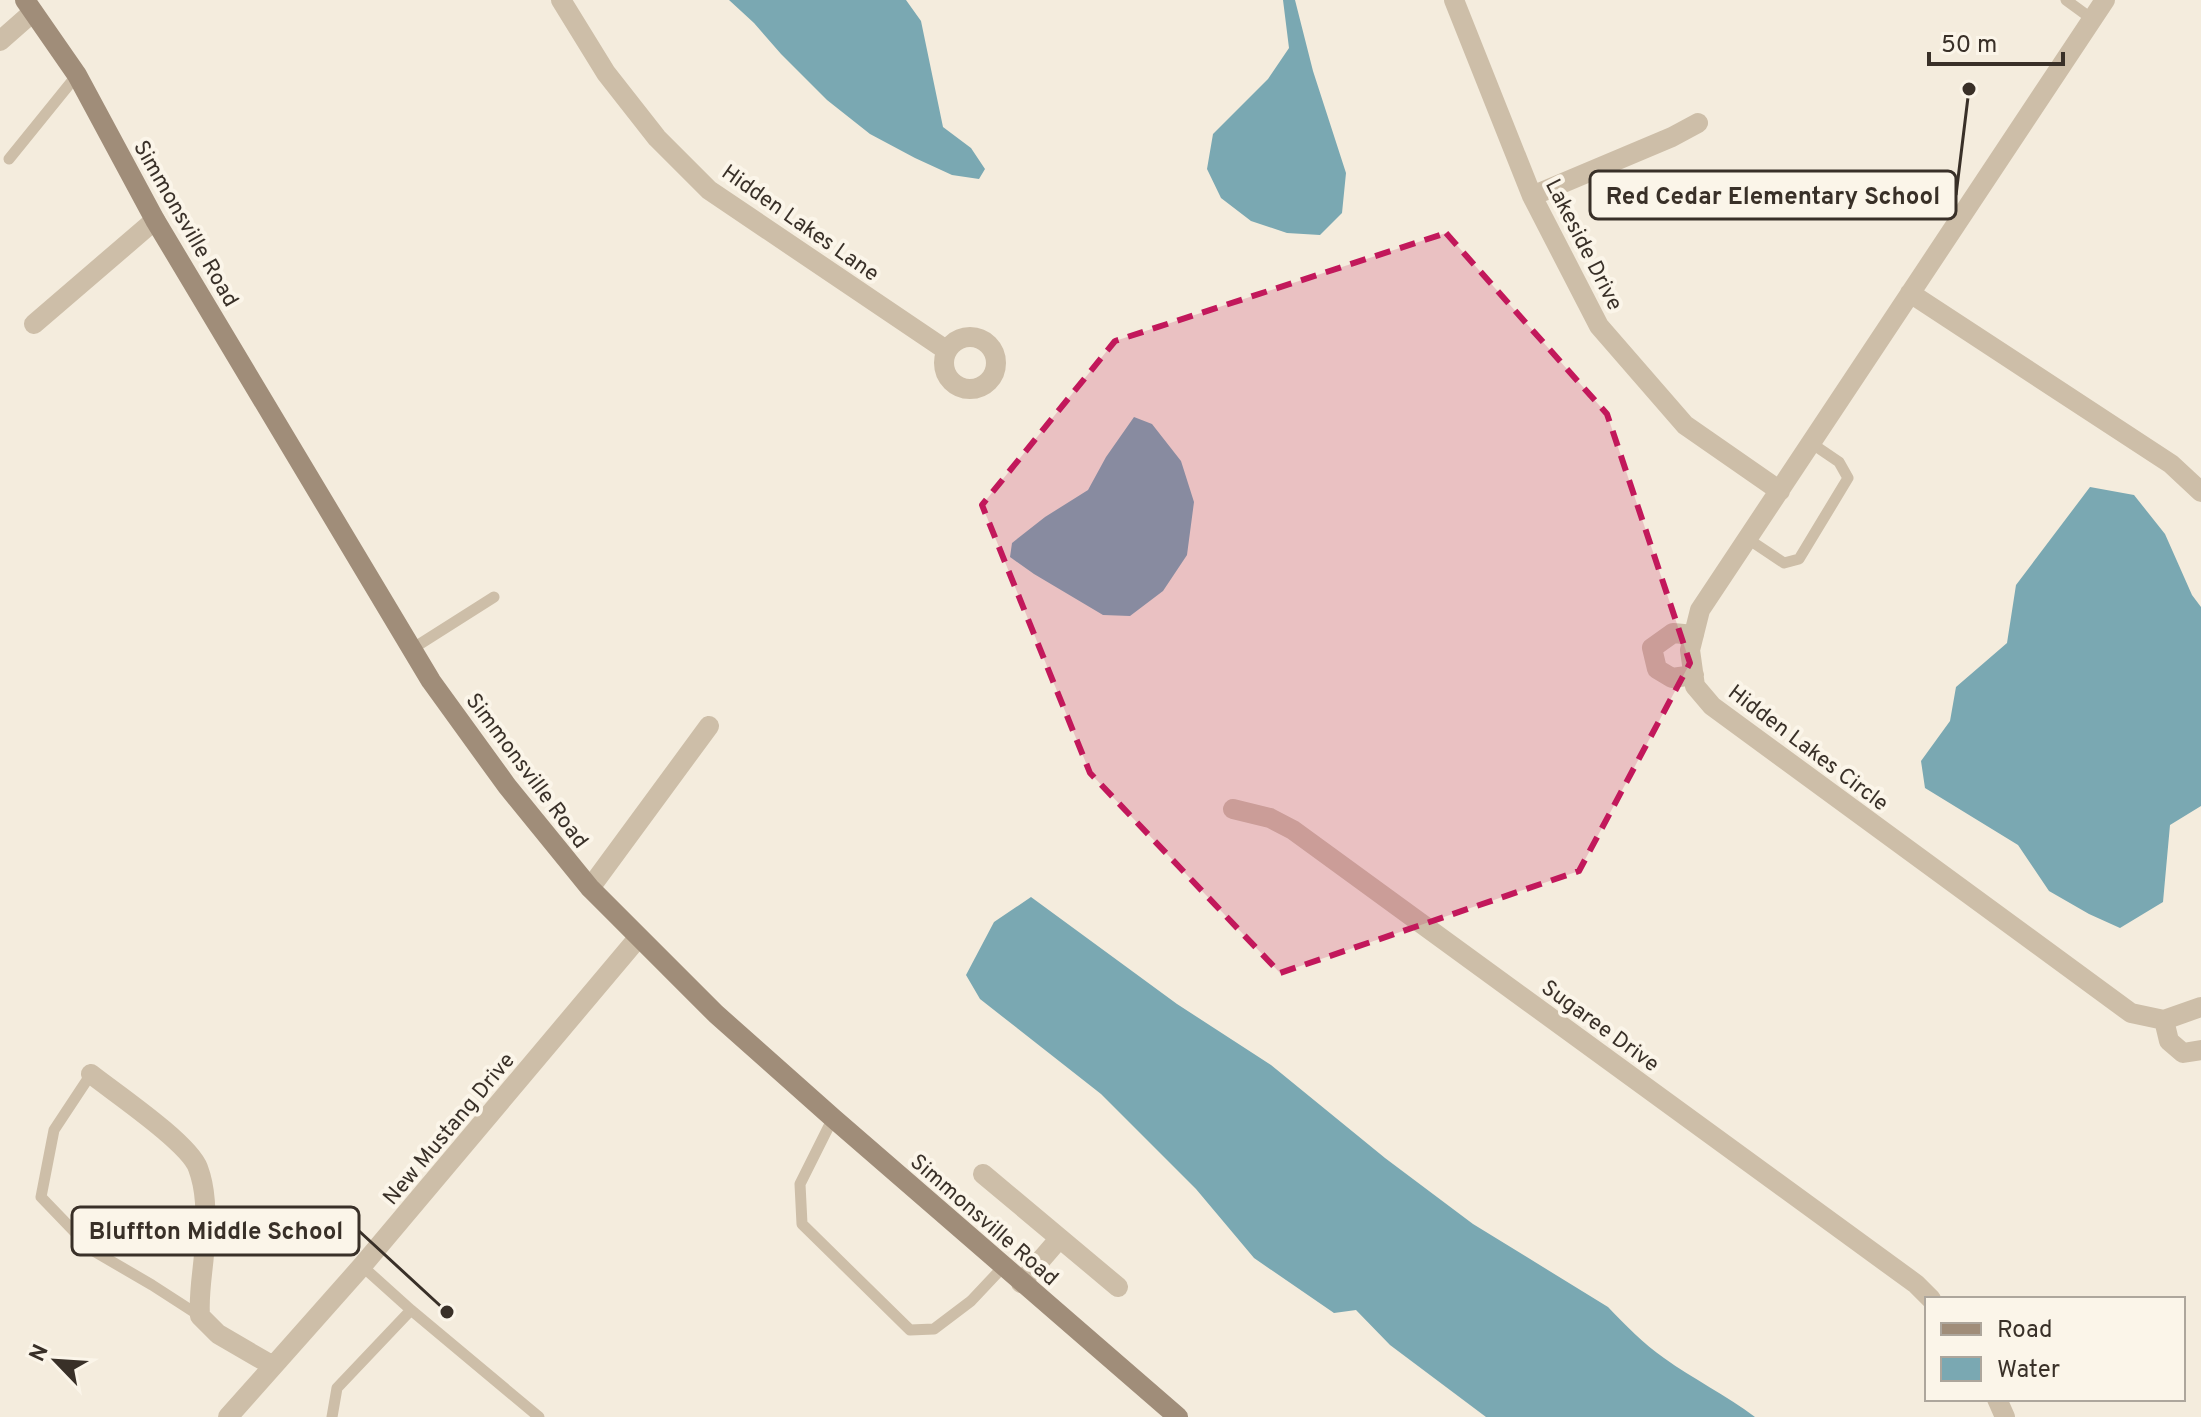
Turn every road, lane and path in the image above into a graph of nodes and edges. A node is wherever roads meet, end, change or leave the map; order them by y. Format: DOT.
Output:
graph roads {
  1 [pos="561,0"];
  2 [pos="1454,0"];
  3 [pos="2066,0"];
  4 [pos="2105,0"];
  5 [pos="29,6"];
  6 [pos="2092,19"];
  7 [pos="0,41"];
  8 [pos="77,75"];
  9 [pos="1698,123"];
  10 [pos="9,159"];
  11 [pos="1532,196"];
  12 [pos="155,220"];
  13 [pos="1910,293"];
  14 [pos="34,324"];
  15 [pos="946,350"];
  16 [pos="1811,443"];
  17 [pos="1780,491"];
  18 [pos="2201,492"];
  19 [pos="1748,539"];
  20 [pos="494,597"];
  21 [pos="1694,635"];
  22 [pos="412,649"];
  23 [pos="1694,675"];
  24 [pos="709,726"];
  25 [pos="1233,809"];
  26 [pos="590,888"];
  27 [pos="638,938"];
  28 [pos="2201,1007"];
  29 [pos="2164,1020"];
  30 [pos="2201,1050"];
  31 [pos="91,1074"];
  32 [pos="833,1118"];
  33 [pos="983,1174"];
  34 [pos="1059,1239"];
  35 [pos="362,1266"];
  36 [pos="1003,1267"];
  37 [pos="1021,1283"];
  38 [pos="1118,1287"];
  39 [pos="1929,1297"];
  40 [pos="411,1310"];
  41 [pos="200,1316"];
  42 [pos="273,1366"];
  43 [pos="228,1417"];
  44 [pos="332,1417"];
  45 [pos="539,1417"];
  46 [pos="1178,1417"];
  1 -- 15 [label="street, Hidden Lakes Lane"];
  2 -- 11 [label="street, Lakeside Drive"];
  3 -- 6 [label="lane"];
  4 -- 6 [label="street"];
  5 -- 7 [label="street"];
  5 -- 8 [label="street, Simmonsville Road"];
  6 -- 13 [label="street"];
  8 -- 10 [label="lane"];
  8 -- 12 [label="street, Simmonsville Road"];
  9 -- 11 [label="street"];
  11 -- 17 [label="street, Lakeside Drive"];
  12 -- 14 [label="street"];
  12 -- 22 [label="street, Simmonsville Road"];
  13 -- 16 [label="street"];
  13 -- 18 [label="street"];
  16 -- 17 [label="street"];
  16 -- 19 [label="lane"];
  17 -- 19 [label="street"];
  19 -- 21 [label="street"];
  20 -- 22 [label="lane"];
  21 -- 23 [label="street"];
  21 -- 23 [label="street"];
  22 -- 26 [label="street, Simmonsville Road"];
  23 -- 29 [label="street, Hidden Lakes Circle"];
  24 -- 26 [label="street"];
  25 -- 39 [label="street, Sugaree Drive"];
  26 -- 27 [label="street, Simmonsville Road"];
  27 -- 32 [label="street, Simmonsville Road"];
  27 -- 35 [label="street, New Mustang Drive"];
  28 -- 29 [label="street"];
  29 -- 30 [label="street"];
  31 -- 41 [label="street"];
  31 -- 41 [label="lane"];
  32 -- 36 [label="street, Simmonsville Road"];
  32 -- 36 [label="lane"];
  33 -- 34 [label="street"];
  34 -- 37 [label="street"];
  34 -- 38 [label="street"];
  35 -- 40 [label="lane"];
  35 -- 42 [label="street, New Mustang Drive"];
  36 -- 37 [label="street, Simmonsville Road"];
  37 -- 46 [label="street, Simmonsville Road"];
  40 -- 44 [label="lane"];
  40 -- 45 [label="lane"];
  41 -- 42 [label="street"];
  42 -- 43 [label="street, New Mustang Drive"];
}
